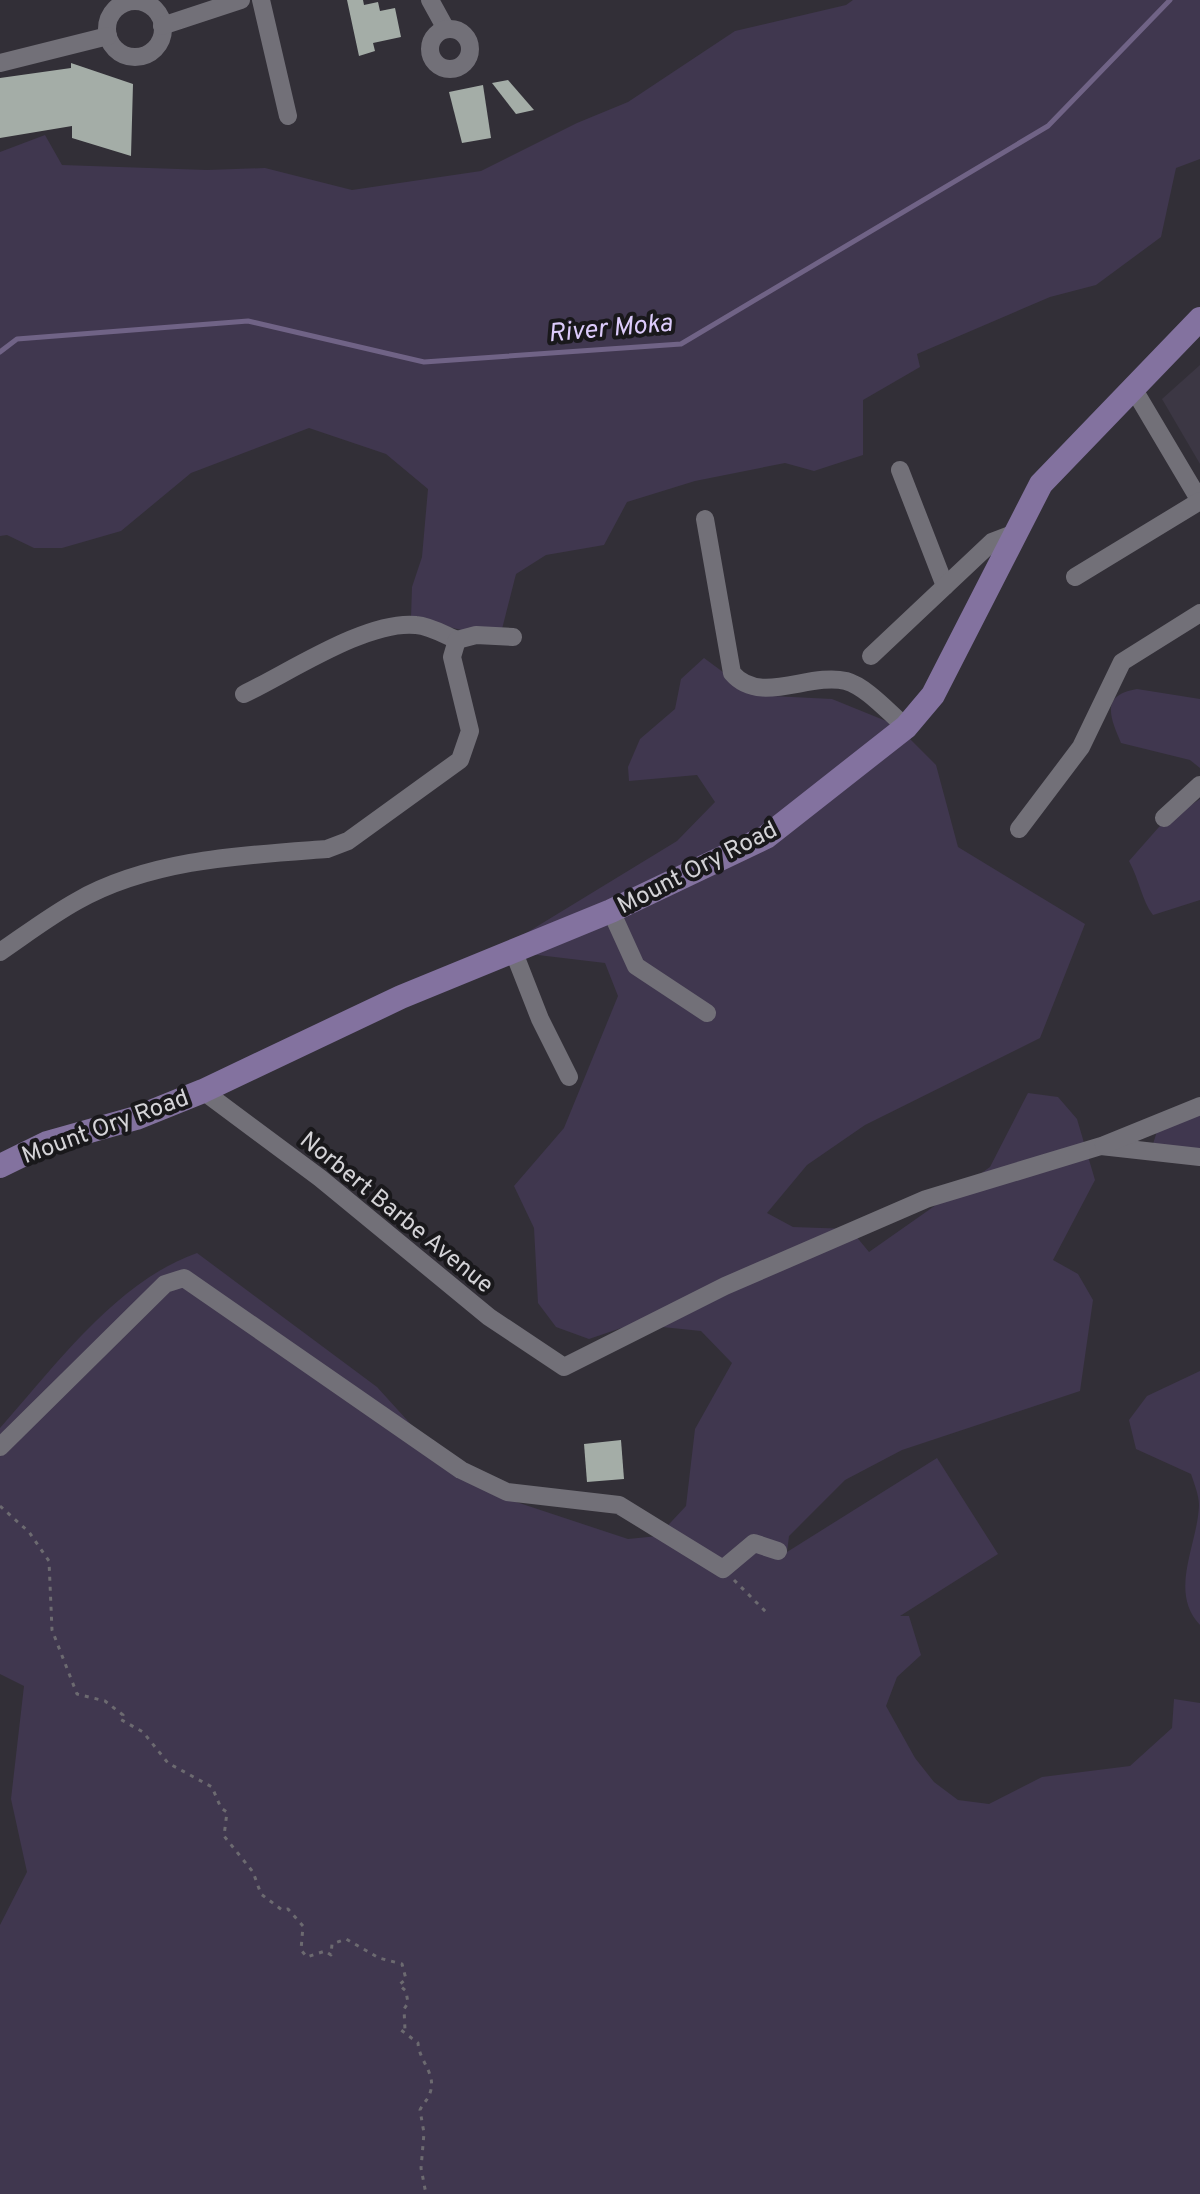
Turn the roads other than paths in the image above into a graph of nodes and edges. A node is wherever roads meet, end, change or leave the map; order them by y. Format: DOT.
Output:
graph roads {
  1 [pos="241,0"];
  2 [pos="261,0"];
  3 [pos="430,0"];
  4 [pos="129,1"];
  5 [pos="162,26"];
  6 [pos="446,29"];
  7 [pos="108,36"];
  8 [pos="0,63"];
  9 [pos="288,116"];
  10 [pos="1200,319"];
  11 [pos="1133,388"];
  12 [pos="900,470"];
  13 [pos="1200,501"];
  14 [pos="705,519"];
  15 [pos="1013,534"];
  16 [pos="1075,577"];
  17 [pos="945,586"];
  18 [pos="1200,613"];
  19 [pos="513,637"];
  20 [pos="457,640"];
  21 [pos="871,656"];
  22 [pos="244,694"];
  23 [pos="906,727"];
  24 [pos="1200,785"];
  25 [pos="1164,818"];
  26 [pos="1019,829"];
  27 [pos="611,911"];
  28 [pos="513,950"];
  29 [pos="0,952"];
  30 [pos="707,1013"];
  31 [pos="569,1077"];
  32 [pos="203,1091"];
  33 [pos="1200,1106"];
  34 [pos="1101,1146"];
  35 [pos="1200,1157"];
  36 [pos="0,1166"];
  37 [pos="0,1447"];
  38 [pos="778,1551"];
  1 -- 5 [label="street"];
  2 -- 9 [label="street"];
  3 -- 6 [label="street"];
  4 -- 5 [label="street"];
  4 -- 7 [label="street"];
  5 -- 7 [label="street"];
  7 -- 8 [label="street"];
  10 -- 11 [label="main road, Mount Ory Road"];
  11 -- 13 [label="street"];
  11 -- 15 [label="main road, Mount Ory Road"];
  12 -- 17 [label="street"];
  13 -- 16 [label="street"];
  14 -- 23 [label="street"];
  15 -- 17 [label="street"];
  15 -- 23 [label="main road, Mount Ory Road"];
  17 -- 21 [label="street"];
  18 -- 26 [label="street"];
  19 -- 20 [label="street"];
  20 -- 22 [label="street"];
  20 -- 29 [label="street"];
  23 -- 27 [label="main road, Mount Ory Road"];
  24 -- 25 [label="street"];
  27 -- 28 [label="main road, Mount Ory Road"];
  27 -- 30 [label="street"];
  28 -- 31 [label="street"];
  28 -- 32 [label="main road, Mount Ory Road"];
  32 -- 34 [label="street, Norbert Barbe Avenue"];
  32 -- 36 [label="main road, Mount Ory Road"];
  33 -- 34 [label="street"];
  34 -- 35 [label="street"];
  37 -- 38 [label="street"];
}
